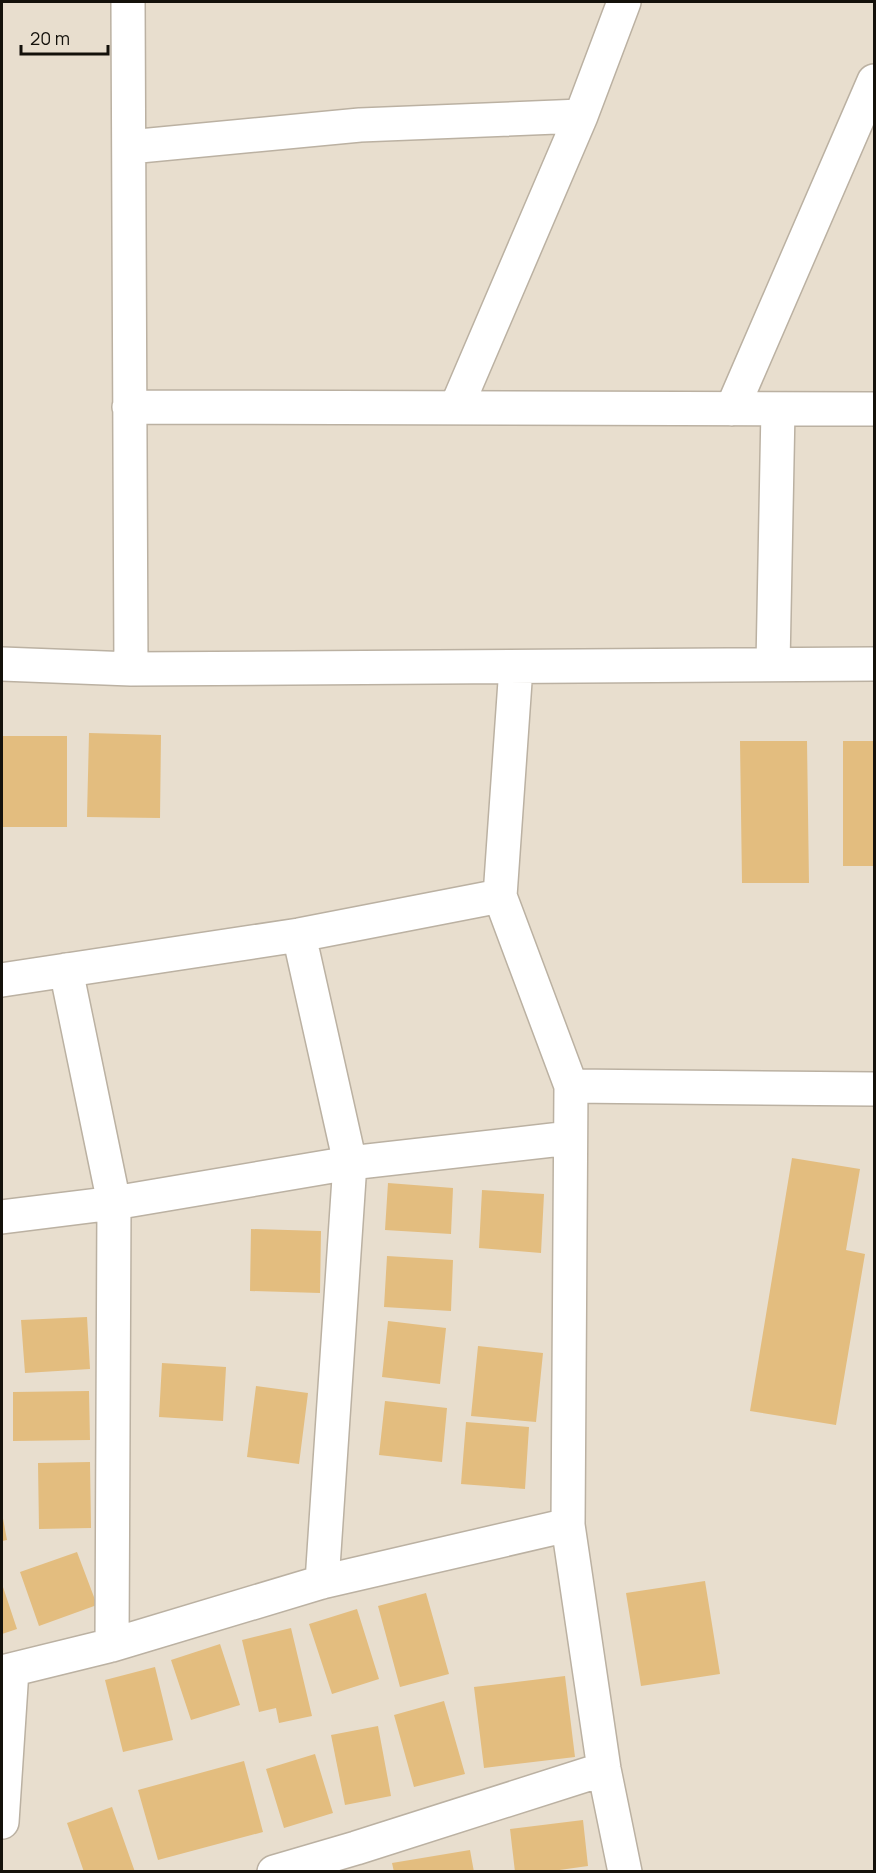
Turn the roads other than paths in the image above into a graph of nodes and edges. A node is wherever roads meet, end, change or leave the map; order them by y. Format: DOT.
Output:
graph roads {
  1 [pos="128,2"];
  2 [pos="624,2"];
  3 [pos="874,81"];
  4 [pos="581,116"];
  5 [pos="129,147"];
  6 [pos="129,407"];
  7 [pos="456,408"];
  8 [pos="732,409"];
  9 [pos="874,409"];
  10 [pos="778,410"];
  11 [pos="2,664"];
  12 [pos="773,664"];
  13 [pos="874,664"];
  14 [pos="516,667"];
  15 [pos="131,669"];
  16 [pos="500,896"];
  17 [pos="299,935"];
  18 [pos="66,970"];
  19 [pos="2,980"];
  20 [pos="572,1086"];
  21 [pos="874,1089"];
  22 [pos="570,1138"];
  23 [pos="350,1163"];
  24 [pos="114,1203"];
  25 [pos="2,1217"];
  26 [pos="568,1525"];
  27 [pos="322,1582"];
  28 [pos="112,1645"];
  29 [pos="7,1671"];
  30 [pos="604,1769"];
  31 [pos="2,1822"];
  32 [pos="358,1860"];
  33 [pos="273,1872"];
  34 [pos="625,1872"];
  1 -- 5 [label="street"];
  2 -- 4 [label="street"];
  3 -- 8 [label="street"];
  4 -- 5 [label="street"];
  4 -- 7 [label="street"];
  5 -- 6 [label="street"];
  6 -- 7 [label="street"];
  6 -- 15 [label="street"];
  7 -- 8 [label="street"];
  8 -- 10 [label="street"];
  9 -- 10 [label="street"];
  10 -- 12 [label="street"];
  11 -- 15 [label="street"];
  12 -- 13 [label="street"];
  12 -- 14 [label="street"];
  14 -- 15 [label="street"];
  14 -- 16 [label="street"];
  16 -- 17 [label="street"];
  16 -- 20 [label="street"];
  17 -- 18 [label="street"];
  17 -- 23 [label="street"];
  18 -- 19 [label="street"];
  18 -- 24 [label="street"];
  20 -- 21 [label="street"];
  20 -- 22 [label="street"];
  22 -- 23 [label="street"];
  22 -- 26 [label="street"];
  23 -- 24 [label="street"];
  23 -- 27 [label="street"];
  24 -- 25 [label="street"];
  24 -- 28 [label="street"];
  26 -- 27 [label="street"];
  26 -- 30 [label="street"];
  27 -- 28 [label="street"];
  28 -- 29 [label="street"];
  29 -- 31 [label="street"];
  30 -- 32 [label="street"];
  30 -- 34 [label="street"];
  32 -- 33 [label="street"];
}
